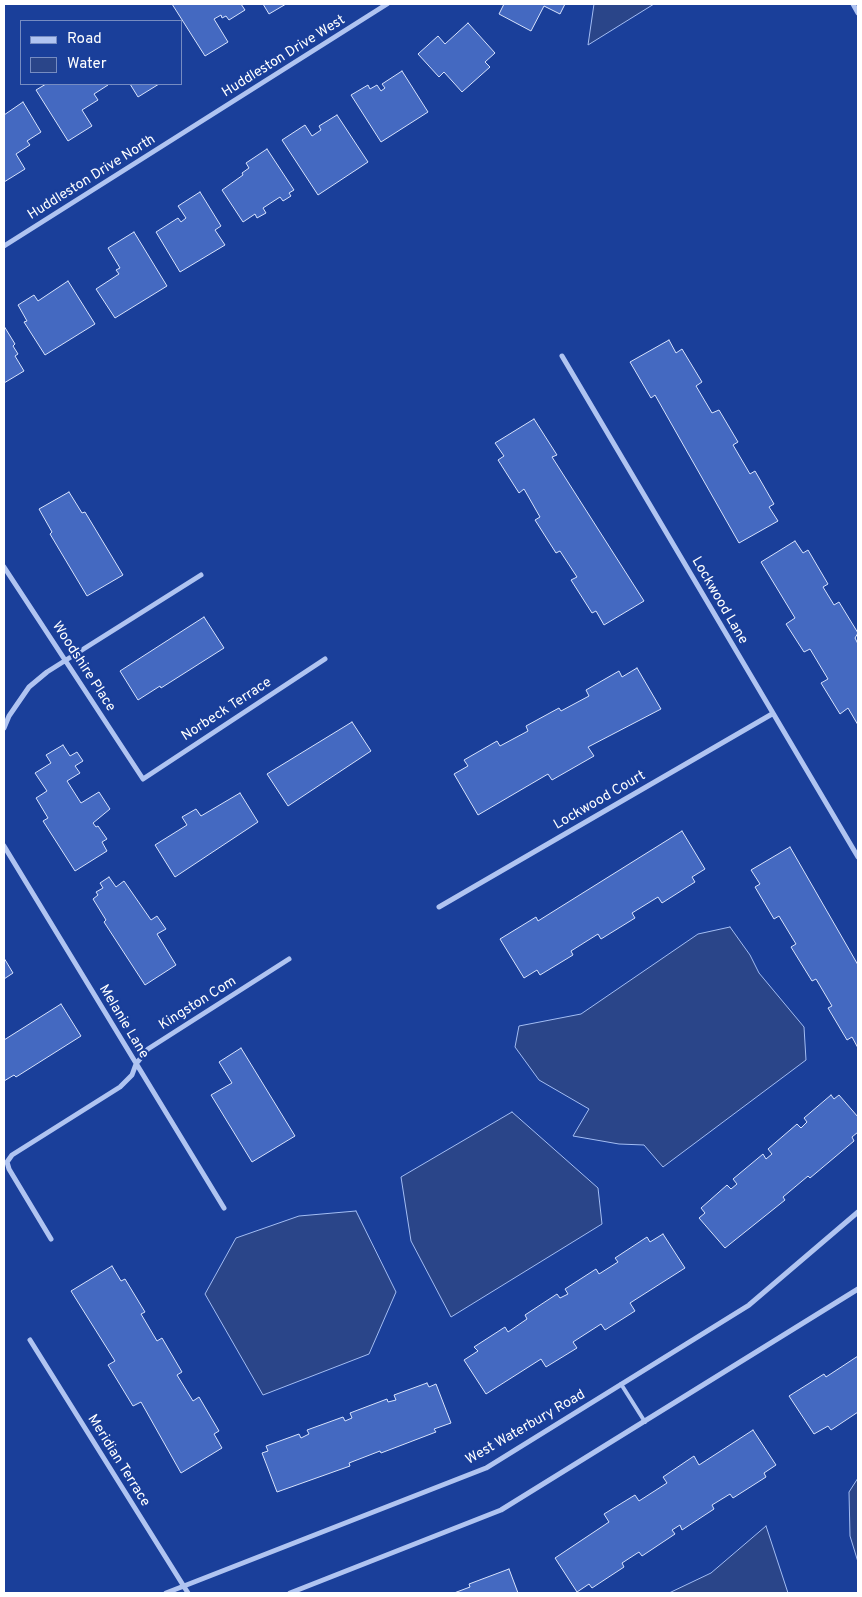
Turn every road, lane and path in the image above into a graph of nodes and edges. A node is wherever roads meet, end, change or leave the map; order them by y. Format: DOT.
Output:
graph roads {
  1 [pos="387,4"];
  2 [pos="853,4"];
  3 [pos="858,13"];
  4 [pos="192,129"];
  5 [pos="4,246"];
  6 [pos="562,356"];
  7 [pos="4,567"];
  8 [pos="200,576"];
  9 [pos="325,659"];
  10 [pos="65,660"];
  11 [pos="772,714"];
  12 [pos="4,728"];
  13 [pos="143,779"];
  14 [pos="4,846"];
  15 [pos="858,857"];
  16 [pos="438,907"];
  17 [pos="289,959"];
  18 [pos="136,1064"];
  19 [pos="224,1208"];
  20 [pos="858,1212"];
  21 [pos="51,1239"];
  22 [pos="858,1290"];
  23 [pos="30,1340"];
  24 [pos="621,1384"];
  25 [pos="645,1422"];
  26 [pos="184,1586"];
  27 [pos="166,1593"];
  28 [pos="188,1593"];
  29 [pos="290,1593"];
  1 -- 4 [label="street, Huddleston Drive West"];
  2 -- 3 [label="street"];
  4 -- 5 [label="street, Huddleston Drive North"];
  6 -- 11 [label="street, Lockwood Lane"];
  7 -- 10 [label="street, Woodshire Place"];
  8 -- 10 [label="street"];
  9 -- 13 [label="street, Norbeck Terrace"];
  10 -- 12 [label="street"];
  10 -- 13 [label="street, Woodshire Place"];
  11 -- 15 [label="street, Lockwood Lane"];
  11 -- 16 [label="street, Lockwood Court"];
  14 -- 18 [label="street, Melanie Lane"];
  17 -- 18 [label="street, Kingston Com"];
  18 -- 19 [label="street, Melanie Lane"];
  18 -- 21 [label="street, Kingston Com"];
  20 -- 24 [label="street, West Waterbury Road"];
  22 -- 25 [label="street"];
  23 -- 26 [label="street, Meridian Terrace"];
  24 -- 25 [label="lane"];
  24 -- 26 [label="street, West Waterbury Road"];
  25 -- 29 [label="street"];
  26 -- 27 [label="street, West Waterbury Road"];
  26 -- 28 [label="street, Meridian Terrace"];
}
